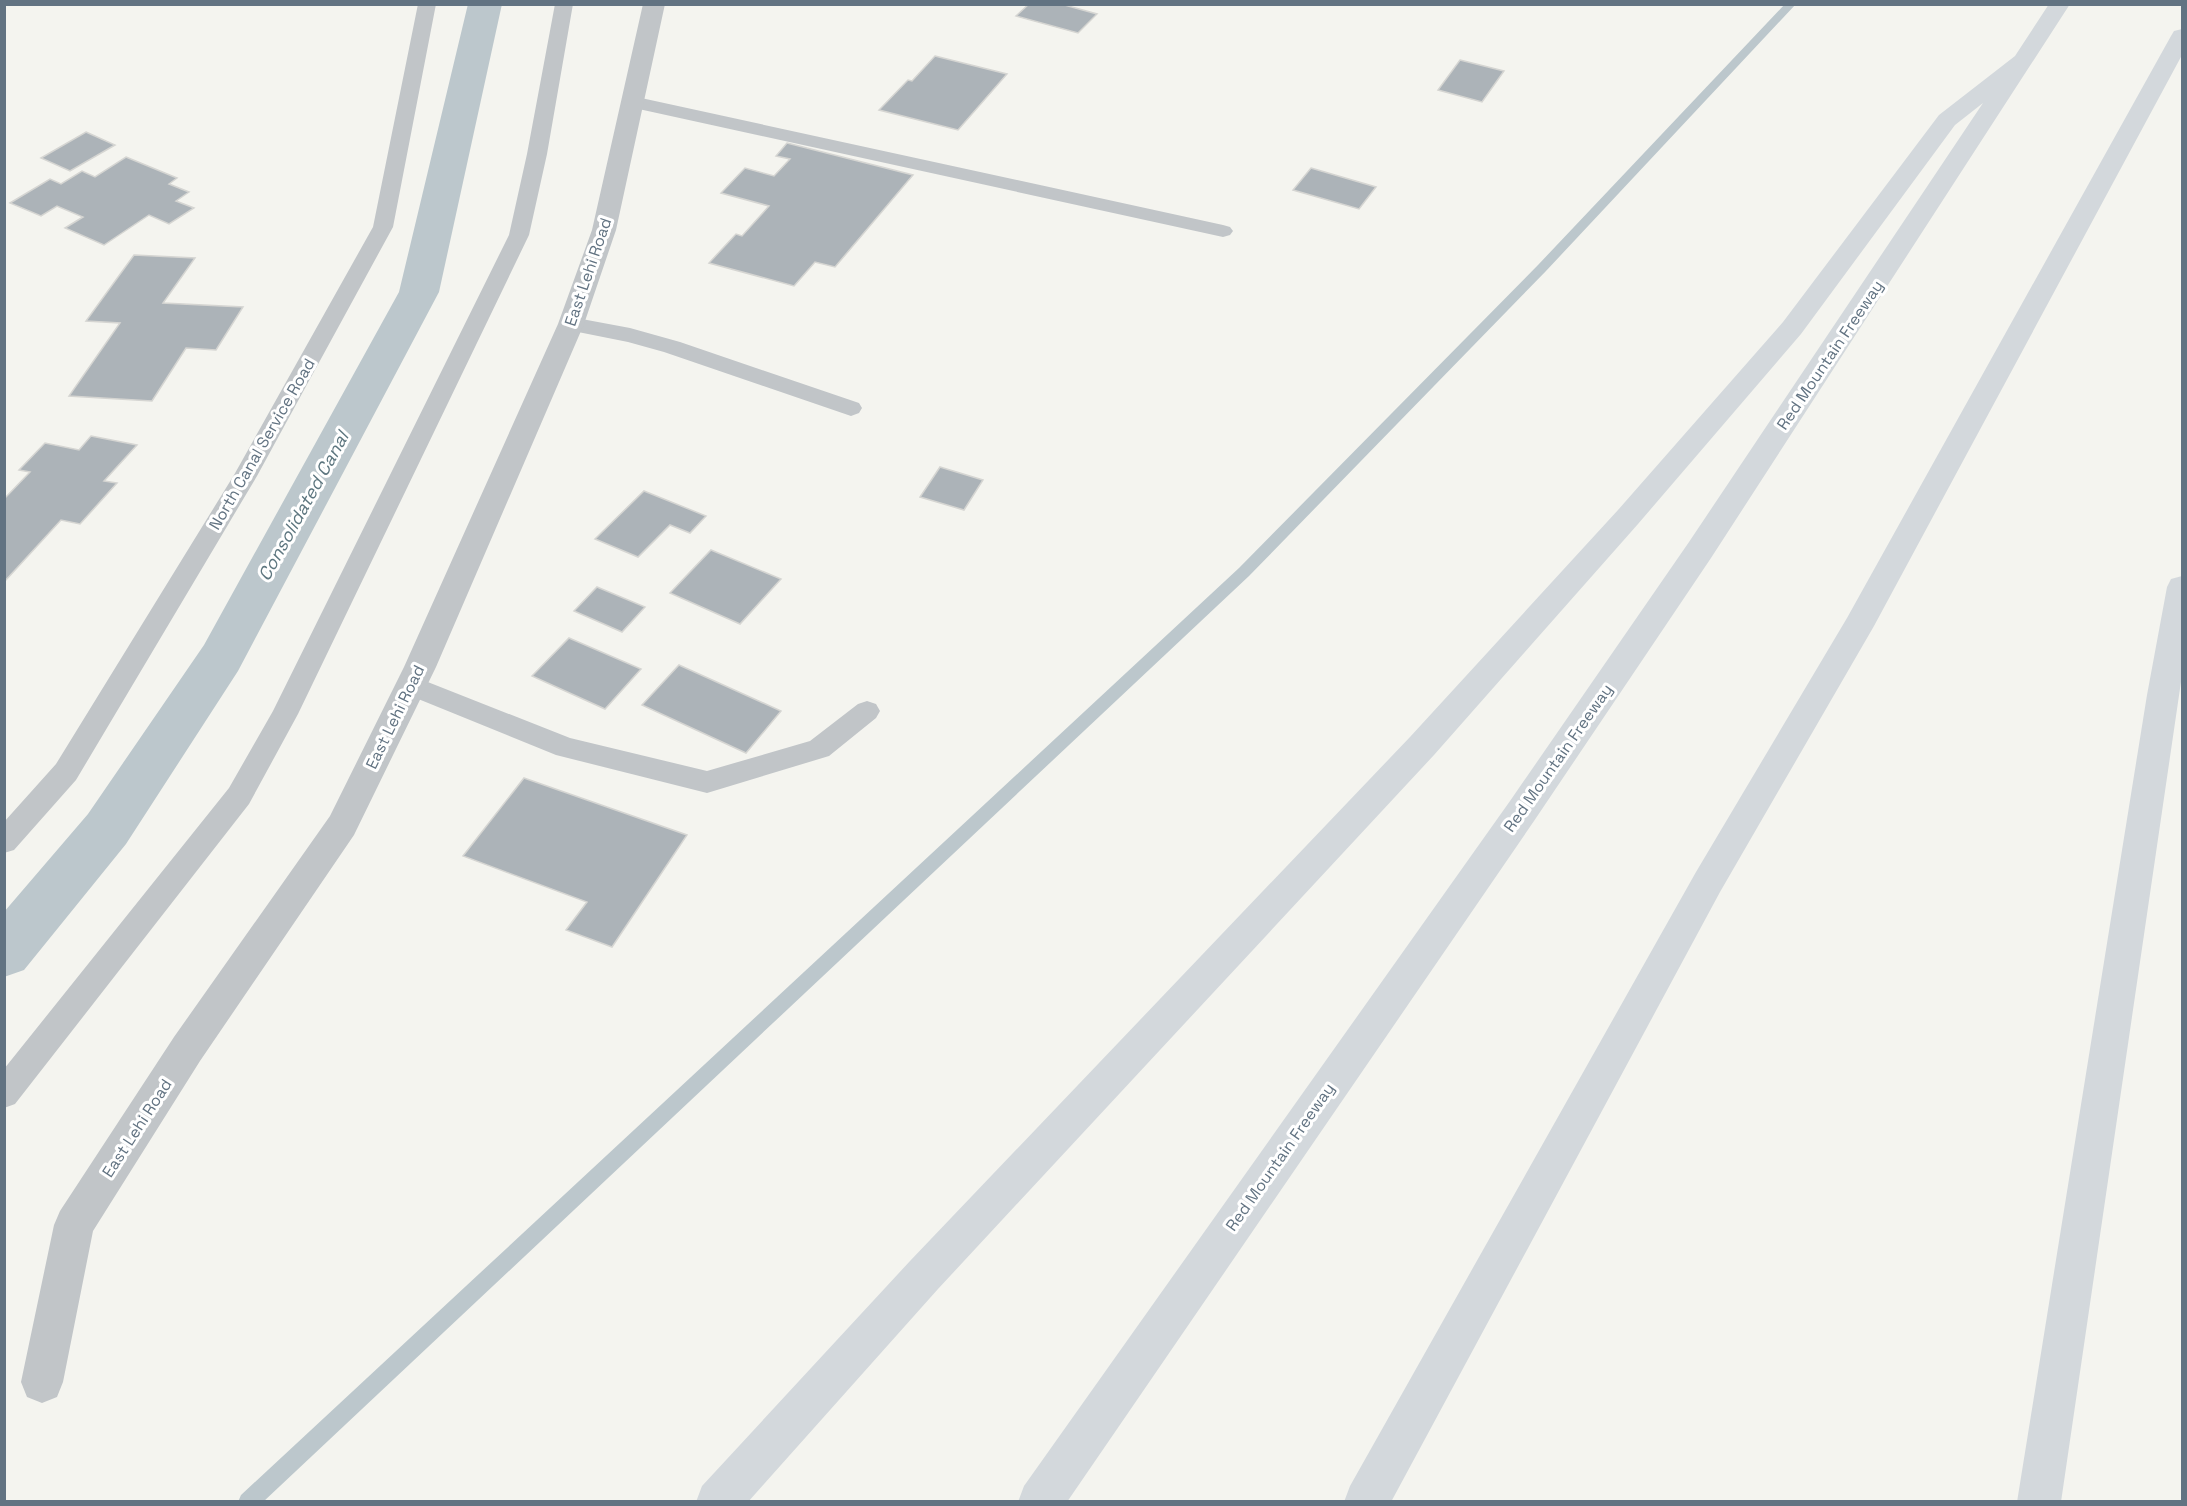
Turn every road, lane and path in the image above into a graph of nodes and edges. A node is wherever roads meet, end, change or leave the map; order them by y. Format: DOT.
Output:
graph roads {
  1 [pos="427,4"];
  2 [pos="564,4"];
  3 [pos="654,4"];
  4 [pos="2060,4"];
  5 [pos="2182,36"];
  6 [pos="2027,57"];
  7 [pos="632,102"];
  8 [pos="1223,231"];
  9 [pos="571,324"];
  10 [pos="851,408"];
  11 [pos="2182,587"];
  12 [pos="411,685"];
  13 [pos="867,711"];
  14 [pos="4,842"];
  15 [pos="4,1094"];
  16 [pos="42,1382"];
  17 [pos="718,1502"];
  18 [pos="1040,1502"];
  19 [pos="1365,1502"];
  20 [pos="2039,1502"];
  1 -- 14 [label="lane, North Canal Service Road"];
  2 -- 15 [label="lane"];
  3 -- 7 [label="street, East Lehi Road"];
  4 -- 6 [label="highway, Red Mountain Freeway"];
  5 -- 19 [label="highway"];
  6 -- 17 [label="highway"];
  6 -- 18 [label="highway, Red Mountain Freeway"];
  7 -- 8 [label="lane"];
  7 -- 9 [label="street, East Lehi Road"];
  9 -- 10 [label="lane"];
  9 -- 12 [label="street, East Lehi Road"];
  11 -- 20 [label="highway"];
  12 -- 13 [label="lane"];
  12 -- 16 [label="street, East Lehi Road"];
}
